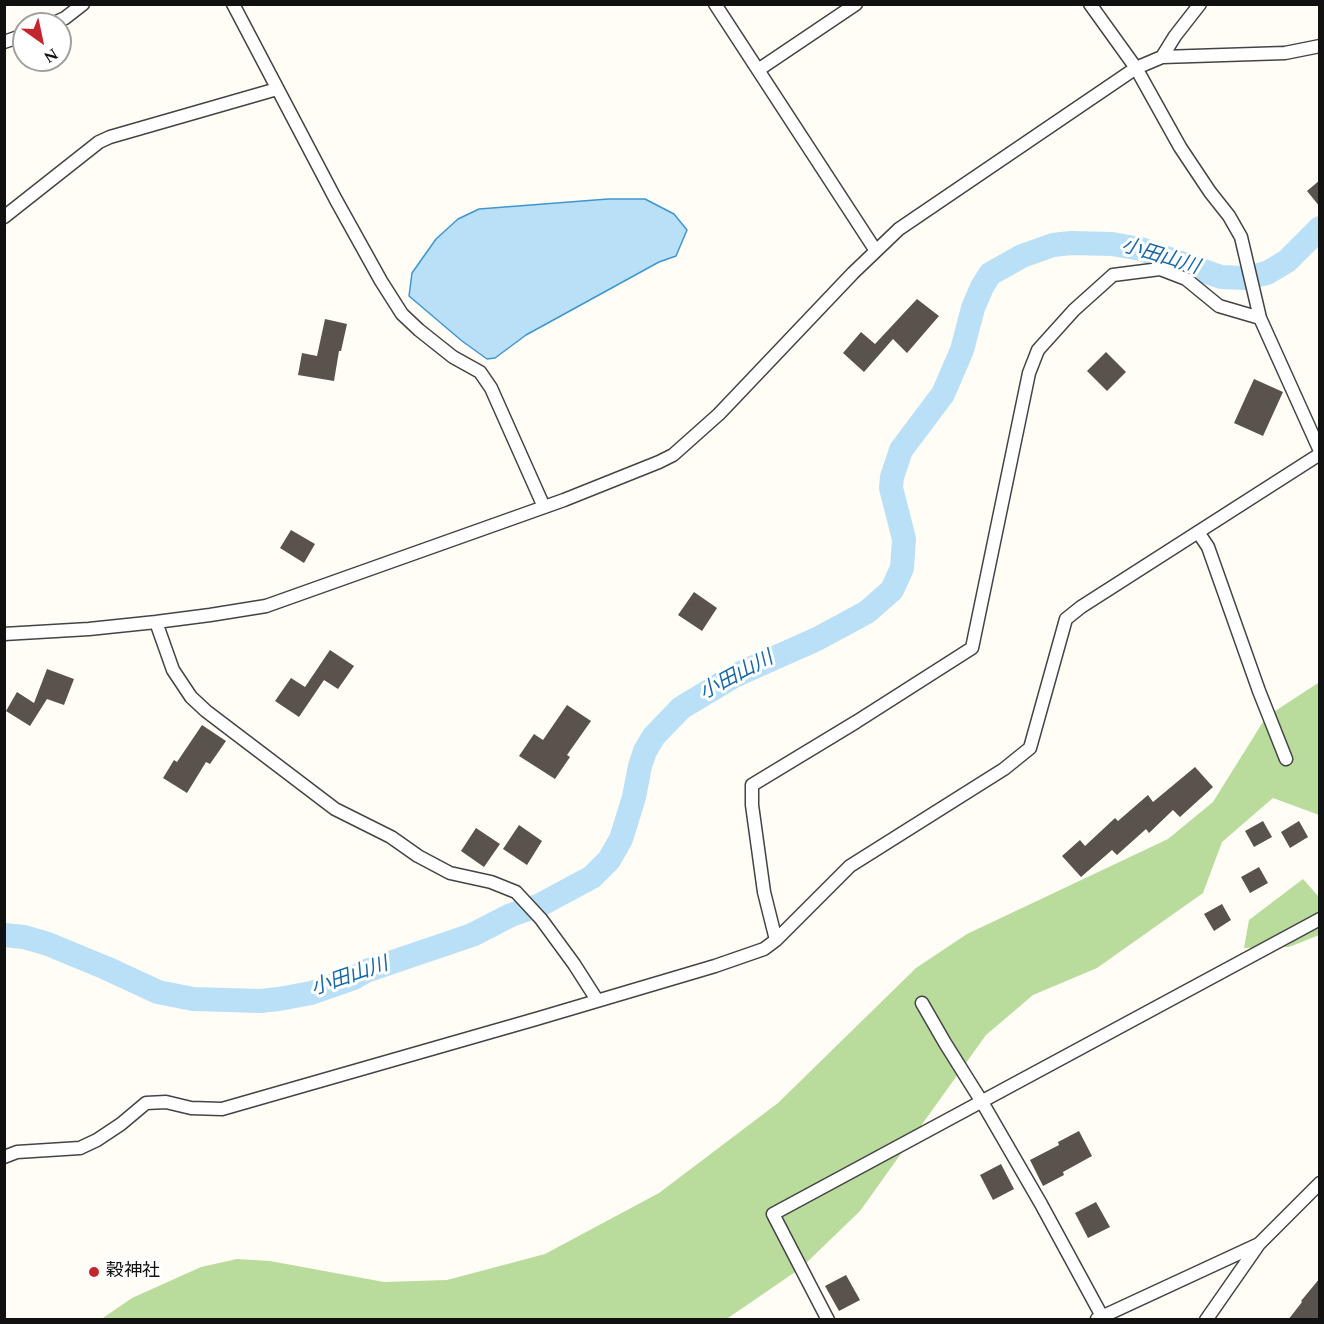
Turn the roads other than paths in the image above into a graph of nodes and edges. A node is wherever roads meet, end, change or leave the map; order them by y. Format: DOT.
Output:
graph roads {
  1 [pos="233,4"];
  2 [pos="715,4"];
  3 [pos="856,4"];
  4 [pos="1090,4"];
  5 [pos="1200,4"];
  6 [pos="1320,46"];
  7 [pos="1162,57"];
  8 [pos="1136,68"];
  9 [pos="758,70"];
  10 [pos="277,89"];
  11 [pos="4,217"];
  12 [pos="876,251"];
  13 [pos="1260,318"];
  14 [pos="1320,452"];
  15 [pos="544,507"];
  16 [pos="1198,532"];
  17 [pos="156,622"];
  18 [pos="4,634"];
  19 [pos="1286,759"];
  20 [pos="1320,920"];
  21 [pos="776,940"];
  22 [pos="597,1000"];
  23 [pos="922,1003"];
  24 [pos="982,1102"];
  25 [pos="4,1158"];
  26 [pos="1320,1183"];
  27 [pos="1259,1244"];
  28 [pos="1102,1319"];
  29 [pos="828,1320"];
  30 [pos="1206,1320"];
  1 -- 10 [label="street"];
  2 -- 9 [label="street"];
  3 -- 9 [label="street"];
  4 -- 8 [label="street"];
  5 -- 7 [label="street"];
  6 -- 7 [label="street"];
  7 -- 8 [label="street"];
  8 -- 12 [label="street"];
  8 -- 13 [label="street"];
  9 -- 12 [label="street"];
  10 -- 11 [label="street"];
  10 -- 15 [label="street"];
  12 -- 15 [label="street"];
  13 -- 14 [label="street"];
  13 -- 21 [label="street"];
  14 -- 16 [label="street"];
  15 -- 17 [label="street"];
  16 -- 19 [label="street"];
  16 -- 21 [label="street"];
  17 -- 18 [label="street"];
  17 -- 22 [label="street"];
  20 -- 24 [label="street"];
  21 -- 22 [label="street"];
  22 -- 25 [label="street"];
  23 -- 24 [label="street"];
  24 -- 28 [label="street"];
  24 -- 29 [label="street"];
  26 -- 27 [label="street"];
  27 -- 28 [label="street"];
  27 -- 30 [label="street"];
}
